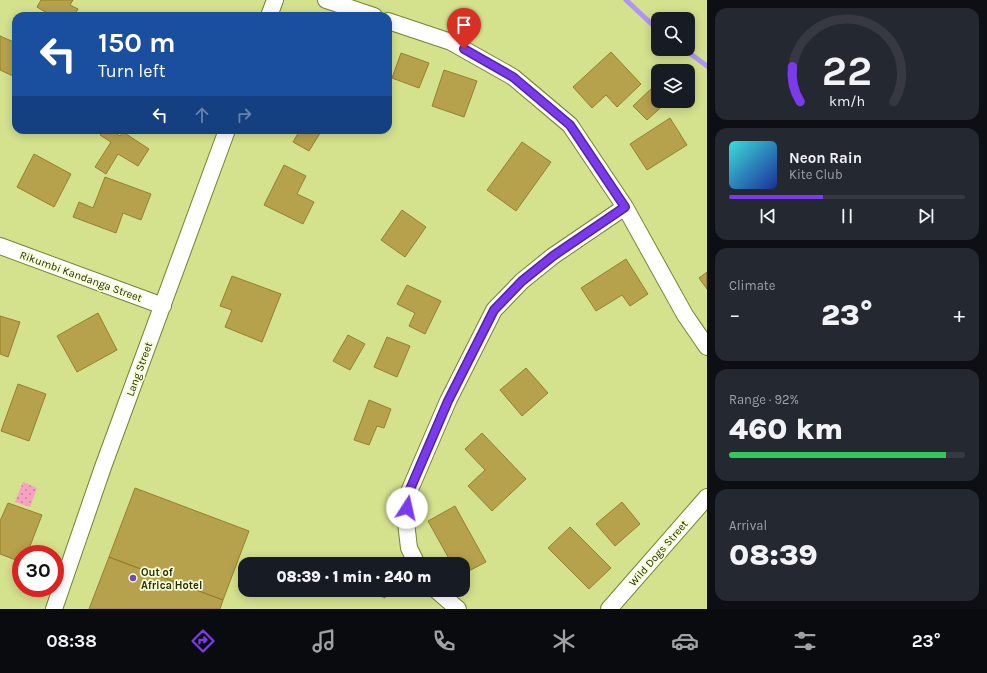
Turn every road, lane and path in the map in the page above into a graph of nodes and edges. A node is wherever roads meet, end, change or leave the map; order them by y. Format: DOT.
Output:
graph roads {
  1 [pos="275,0"];
  2 [pos="326,0"];
  3 [pos="270,12"];
  4 [pos="362,12"];
  5 [pos="392,22"];
  6 [pos="226,134"];
  7 [pos="625,207"];
  8 [pos="0,246"];
  9 [pos="163,306"];
  10 [pos="707,347"];
  11 [pos="707,497"];
  12 [pos="414,557"];
  13 [pos="444,597"];
  14 [pos="54,609"];
  15 [pos="458,609"];
  16 [pos="609,609"];
  1 -- 3 [label="street"];
  2 -- 4 [label="street"];
  5 -- 7 [label="street"];
  6 -- 9 [label="street, Lang Street"];
  7 -- 10 [label="street"];
  7 -- 12 [label="street"];
  8 -- 9 [label="street, Rikumbi Kandanga Street"];
  9 -- 14 [label="street, Lang Street"];
  11 -- 16 [label="street, Wild Dogs Street"];
  13 -- 15 [label="street"];
}
